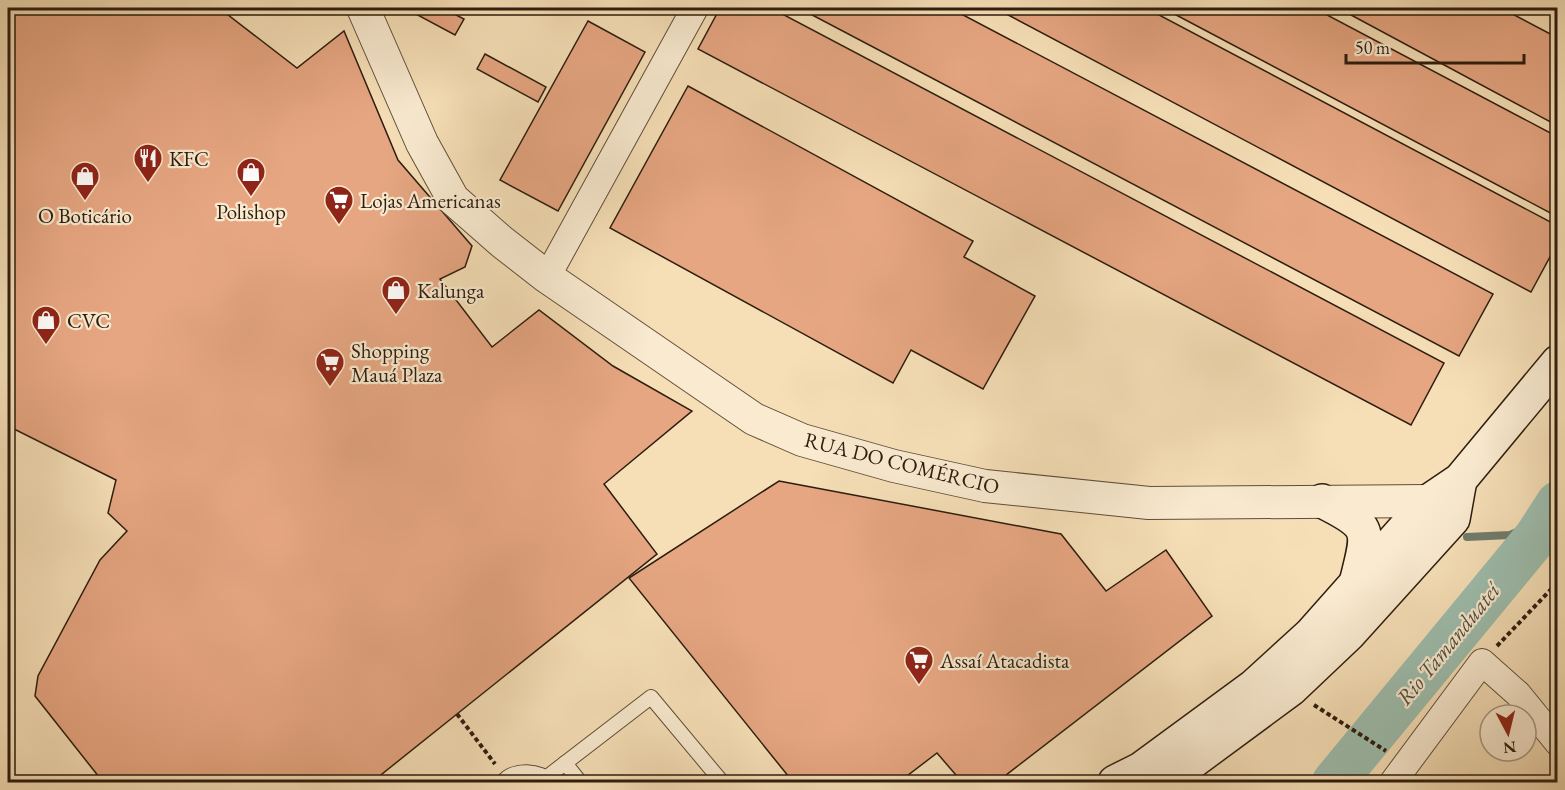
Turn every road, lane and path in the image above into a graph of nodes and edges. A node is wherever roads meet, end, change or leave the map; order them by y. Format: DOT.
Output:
graph roads {
  1 [pos="363,8"];
  2 [pos="695,8"];
  3 [pos="547,277"];
  4 [pos="1557,362"];
  5 [pos="1322,501"];
  6 [pos="1441,510"];
  7 [pos="1557,582"];
  8 [pos="1356,583"];
  9 [pos="1482,662"];
  10 [pos="1314,705"];
  11 [pos="457,714"];
  12 [pos="1557,743"];
  13 [pos="1392,754"];
  14 [pos="565,763"];
  15 [pos="505,780"];
  16 [pos="549,780"];
  17 [pos="580,783"];
  18 [pos="722,783"];
  19 [pos="1115,783"];
  20 [pos="1165,783"];
  21 [pos="1393,783"];
  1 -- 3 [label="street, RUA DO COMÉRCIO"];
  2 -- 3 [label="street"];
  3 -- 5 [label="street, RUA DO COMÉRCIO"];
  4 -- 6 [label="main road"];
  5 -- 6 [label="street, RUA DO COMÉRCIO"];
  5 -- 8 [label="main road"];
  6 -- 8 [label="main road"];
  6 -- 20 [label="main road"];
  7 -- 9 [label="path"];
  8 -- 19 [label="main road"];
  9 -- 12 [label="street"];
  9 -- 21 [label="street"];
  10 -- 13 [label="path"];
  11 -- 15 [label="path"];
  14 -- 16 [label="lane"];
  14 -- 17 [label="lane"];
  14 -- 18 [label="lane"];
  15 -- 16 [label="lane"];
}
